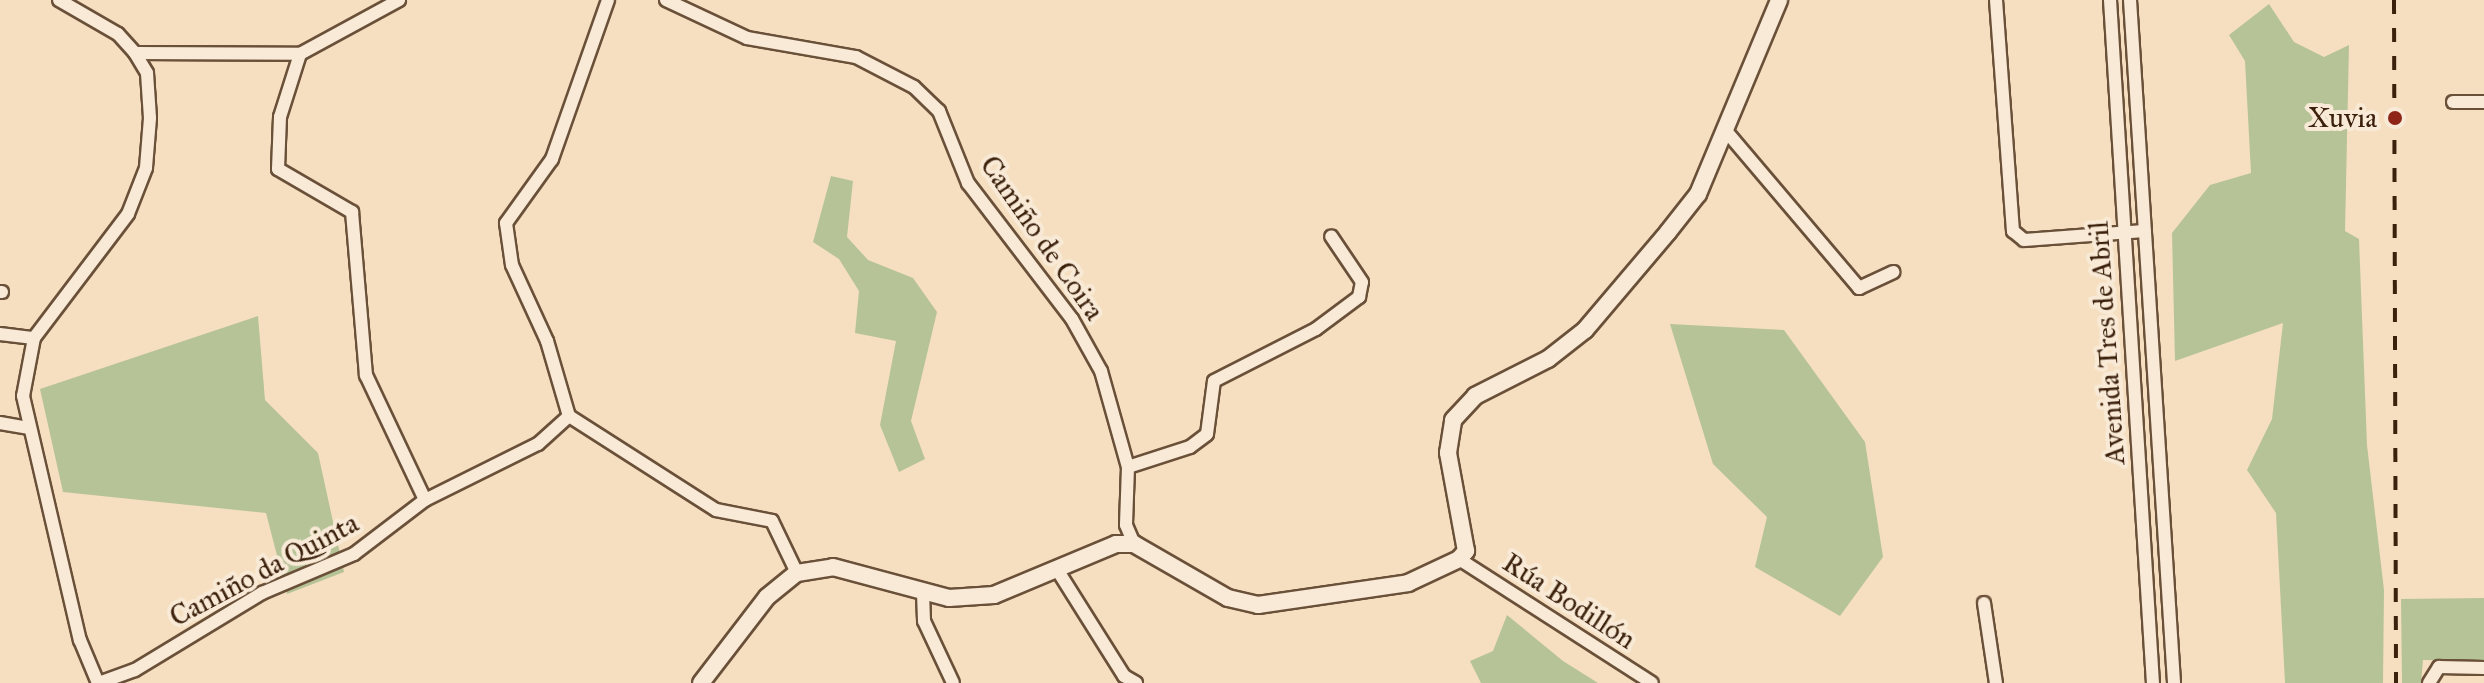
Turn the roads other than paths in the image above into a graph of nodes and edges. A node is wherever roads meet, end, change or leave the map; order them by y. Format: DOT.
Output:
graph roads {
  1 [pos="59,0"];
  2 [pos="399,0"];
  3 [pos="608,0"];
  4 [pos="666,0"];
  5 [pos="1779,0"];
  6 [pos="1996,0"];
  7 [pos="2110,0"];
  8 [pos="2130,0"];
  9 [pos="135,53"];
  10 [pos="300,54"];
  11 [pos="2453,102"];
  12 [pos="2484,102"];
  13 [pos="1726,131"];
  14 [pos="2145,231"];
  15 [pos="2124,234"];
  16 [pos="1331,236"];
  17 [pos="1894,272"];
  18 [pos="0,334"];
  19 [pos="34,338"];
  20 [pos="569,416"];
  21 [pos="0,423"];
  22 [pos="27,428"];
  23 [pos="1128,467"];
  24 [pos="425,500"];
  25 [pos="1134,544"];
  26 [pos="1459,559"];
  27 [pos="1058,571"];
  28 [pos="797,573"];
  29 [pos="923,592"];
  30 [pos="1984,603"];
  31 [pos="2484,668"];
  32 [pos="1123,680"];
  33 [pos="99,683"];
  34 [pos="701,683"];
  35 [pos="953,683"];
  36 [pos="1136,683"];
  37 [pos="1652,683"];
  38 [pos="1996,683"];
  39 [pos="2153,683"];
  40 [pos="2174,683"];
  41 [pos="2429,683"];
  1 -- 9 [label="street"];
  2 -- 10 [label="street"];
  3 -- 20 [label="street"];
  4 -- 23 [label="street, Camiño de Coira"];
  5 -- 13 [label="street"];
  6 -- 15 [label="street"];
  7 -- 15 [label="street, Avenida Tres de Abril"];
  8 -- 14 [label="street, Avenida Tres de Abril"];
  9 -- 10 [label="street"];
  9 -- 19 [label="street"];
  10 -- 24 [label="street"];
  11 -- 12 [label="street"];
  13 -- 17 [label="street"];
  13 -- 26 [label="street"];
  14 -- 15 [label="street"];
  14 -- 40 [label="street, Avenida Tres de Abril"];
  15 -- 39 [label="street, Avenida Tres de Abril"];
  16 -- 23 [label="street"];
  18 -- 19 [label="street"];
  19 -- 22 [label="street"];
  20 -- 24 [label="street, Camiño da Quinta"];
  20 -- 28 [label="street"];
  21 -- 22 [label="street"];
  22 -- 33 [label="street"];
  23 -- 25 [label="street, Camiño de Coira"];
  24 -- 33 [label="street, Camiño da Quinta"];
  25 -- 26 [label="street"];
  25 -- 27 [label="street"];
  26 -- 37 [label="street, Rúa Bodillón"];
  27 -- 29 [label="street"];
  27 -- 32 [label="street"];
  28 -- 29 [label="street"];
  28 -- 34 [label="street"];
  29 -- 35 [label="street"];
  30 -- 38 [label="street"];
  31 -- 41 [label="street"];
  32 -- 36 [label="street"];
}
